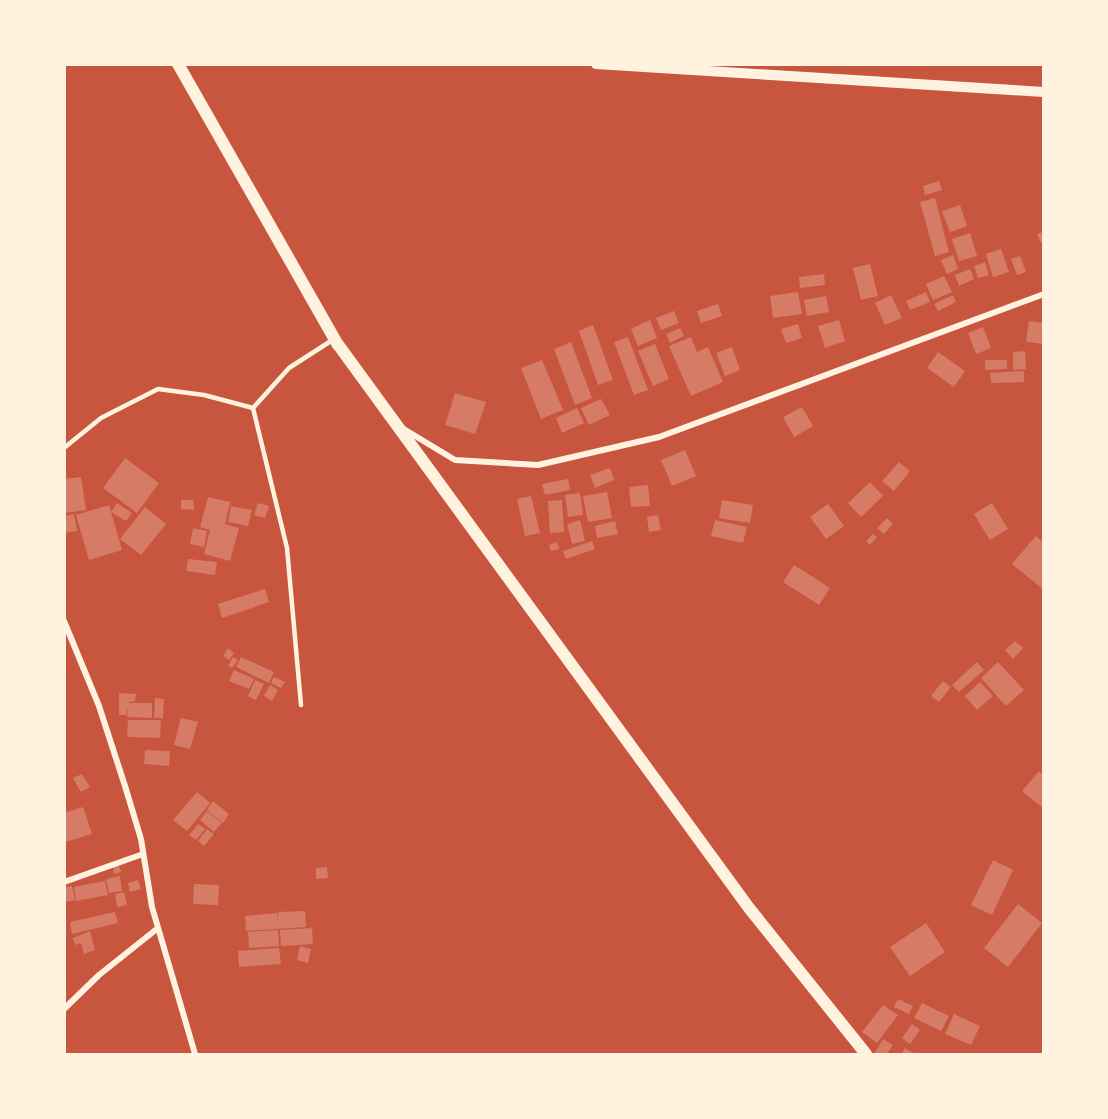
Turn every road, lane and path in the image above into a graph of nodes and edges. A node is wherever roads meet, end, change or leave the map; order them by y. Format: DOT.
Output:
graph roads {
  1 [pos="178,64"];
  2 [pos="596,64"];
  3 [pos="1044,92"];
  4 [pos="1044,294"];
  5 [pos="334,339"];
  6 [pos="253,408"];
  7 [pos="399,426"];
  8 [pos="64,447"];
  9 [pos="64,621"];
  10 [pos="301,705"];
  11 [pos="143,855"];
  12 [pos="64,882"];
  13 [pos="158,928"];
  14 [pos="64,1008"];
  15 [pos="195,1054"];
  16 [pos="866,1054"];
  1 -- 5 [label="main road"];
  2 -- 3 [label="street"];
  4 -- 7 [label="street"];
  5 -- 6 [label="lane"];
  5 -- 7 [label="main road"];
  5 -- 16 [label="main road"];
  6 -- 8 [label="lane"];
  6 -- 10 [label="lane"];
  9 -- 11 [label="street"];
  11 -- 12 [label="street"];
  11 -- 13 [label="street"];
  13 -- 14 [label="street"];
  13 -- 15 [label="street"];
}
